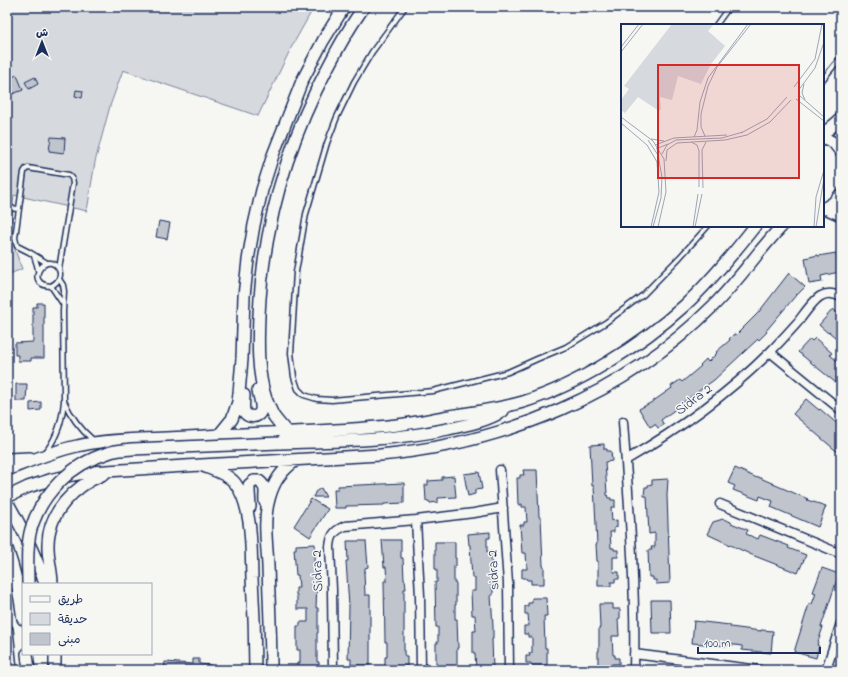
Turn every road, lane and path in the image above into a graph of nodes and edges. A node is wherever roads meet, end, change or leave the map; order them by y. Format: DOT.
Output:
graph roads {
  1 [pos="344,7"];
  2 [pos="364,7"];
  3 [pos="405,7"];
  4 [pos="729,7"];
  5 [pos="717,24"];
  6 [pos="841,57"];
  7 [pos="824,78"];
  8 [pos="841,119"];
  9 [pos="824,132"];
  10 [pos="824,138"];
  11 [pos="841,152"];
  12 [pos="841,194"];
  13 [pos="7,208"];
  14 [pos="824,208"];
  15 [pos="19,210"];
  16 [pos="841,215"];
  17 [pos="707,227"];
  18 [pos="754,227"];
  19 [pos="781,227"];
  20 [pos="33,254"];
  21 [pos="47,263"];
  22 [pos="59,269"];
  23 [pos="38,270"];
  24 [pos="59,279"];
  25 [pos="51,286"];
  26 [pos="841,297"];
  27 [pos="63,304"];
  28 [pos="770,352"];
  29 [pos="242,359"];
  30 [pos="259,361"];
  31 [pos="64,401"];
  32 [pos="512,405"];
  33 [pos="841,410"];
  34 [pos="623,422"];
  35 [pos="287,432"];
  36 [pos="219,436"];
  37 [pos="96,443"];
  38 [pos="41,456"];
  39 [pos="7,459"];
  40 [pos="296,460"];
  41 [pos="626,460"];
  42 [pos="201,465"];
  43 [pos="7,470"];
  44 [pos="117,470"];
  45 [pos="500,470"];
  46 [pos="7,497"];
  47 [pos="7,503"];
  48 [pos="720,504"];
  49 [pos="503,508"];
  50 [pos="266,512"];
  51 [pos="416,520"];
  52 [pos="249,521"];
  53 [pos="7,549"];
  54 [pos="841,554"];
  55 [pos="28,583"];
  56 [pos="45,583"];
  57 [pos="52,583"];
  58 [pos="22,612"];
  59 [pos="841,623"];
  60 [pos="7,630"];
  61 [pos="634,654"];
  62 [pos="27,655"];
  63 [pos="31,655"];
  64 [pos="55,655"];
  65 [pos="11,670"];
  66 [pos="29,670"];
  67 [pos="55,670"];
  68 [pos="255,670"];
  69 [pos="271,670"];
  70 [pos="333,670"];
  71 [pos="421,670"];
  72 [pos="508,670"];
  73 [pos="634,670"];
  74 [pos="760,670"];
  75 [pos="826,670"];
  1 -- 29 [label="street"];
  2 -- 30 [label="street"];
  3 -- 17 [label="lane"];
  4 -- 5 [label="lane"];
  6 -- 7 [label="lane"];
  8 -- 9 [label="street"];
  10 -- 11 [label="street"];
  12 -- 14 [label="street"];
  13 -- 15 [label="lane"];
  14 -- 16 [label="street"];
  15 -- 20 [label="lane"];
  15 -- 22 [label="lane"];
  18 -- 32 [label="street"];
  19 -- 40 [label="street"];
  20 -- 21 [label="lane"];
  20 -- 23 [label="lane"];
  21 -- 22 [label="lane"];
  21 -- 23 [label="lane"];
  22 -- 24 [label="lane"];
  23 -- 25 [label="lane"];
  24 -- 25 [label="lane"];
  24 -- 27 [label="lane"];
  25 -- 27 [label="lane"];
  26 -- 28 [label="street, Sidra 2"];
  27 -- 31 [label="lane"];
  28 -- 33 [label="street"];
  28 -- 41 [label="street, Sidra 2"];
  29 -- 30 [label="street"];
  29 -- 36 [label="street"];
  30 -- 35 [label="street"];
  31 -- 37 [label="lane"];
  31 -- 38 [label="lane"];
  32 -- 35 [label="street"];
  32 -- 55 [label="street, bridge"];
  34 -- 41 [label="street"];
  35 -- 36 [label="street"];
  36 -- 37 [label="street"];
  37 -- 38 [label="street"];
  38 -- 39 [label="street"];
  38 -- 43 [label="street"];
  40 -- 42 [label="street"];
  40 -- 50 [label="street"];
  41 -- 61 [label="street"];
  42 -- 44 [label="street"];
  42 -- 52 [label="street"];
  44 -- 46 [label="street"];
  44 -- 57 [label="street"];
  45 -- 49 [label="street, sidra 2"];
  47 -- 56 [label="street"];
  48 -- 54 [label="street"];
  49 -- 51 [label="street, Sidra 2"];
  49 -- 72 [label="street, sidra 2"];
  50 -- 52 [label="street"];
  50 -- 69 [label="street"];
  51 -- 70 [label="street, Sidra 2"];
  51 -- 71 [label="street"];
  52 -- 68 [label="street"];
  53 -- 58 [label="street"];
  59 -- 75 [label="street"];
  60 -- 65 [label="street"];
  61 -- 73 [label="street"];
  61 -- 74 [label="street"];
  62 -- 66 [label="street"];
  63 -- 66 [label="street"];
  64 -- 67 [label="street"];
}
